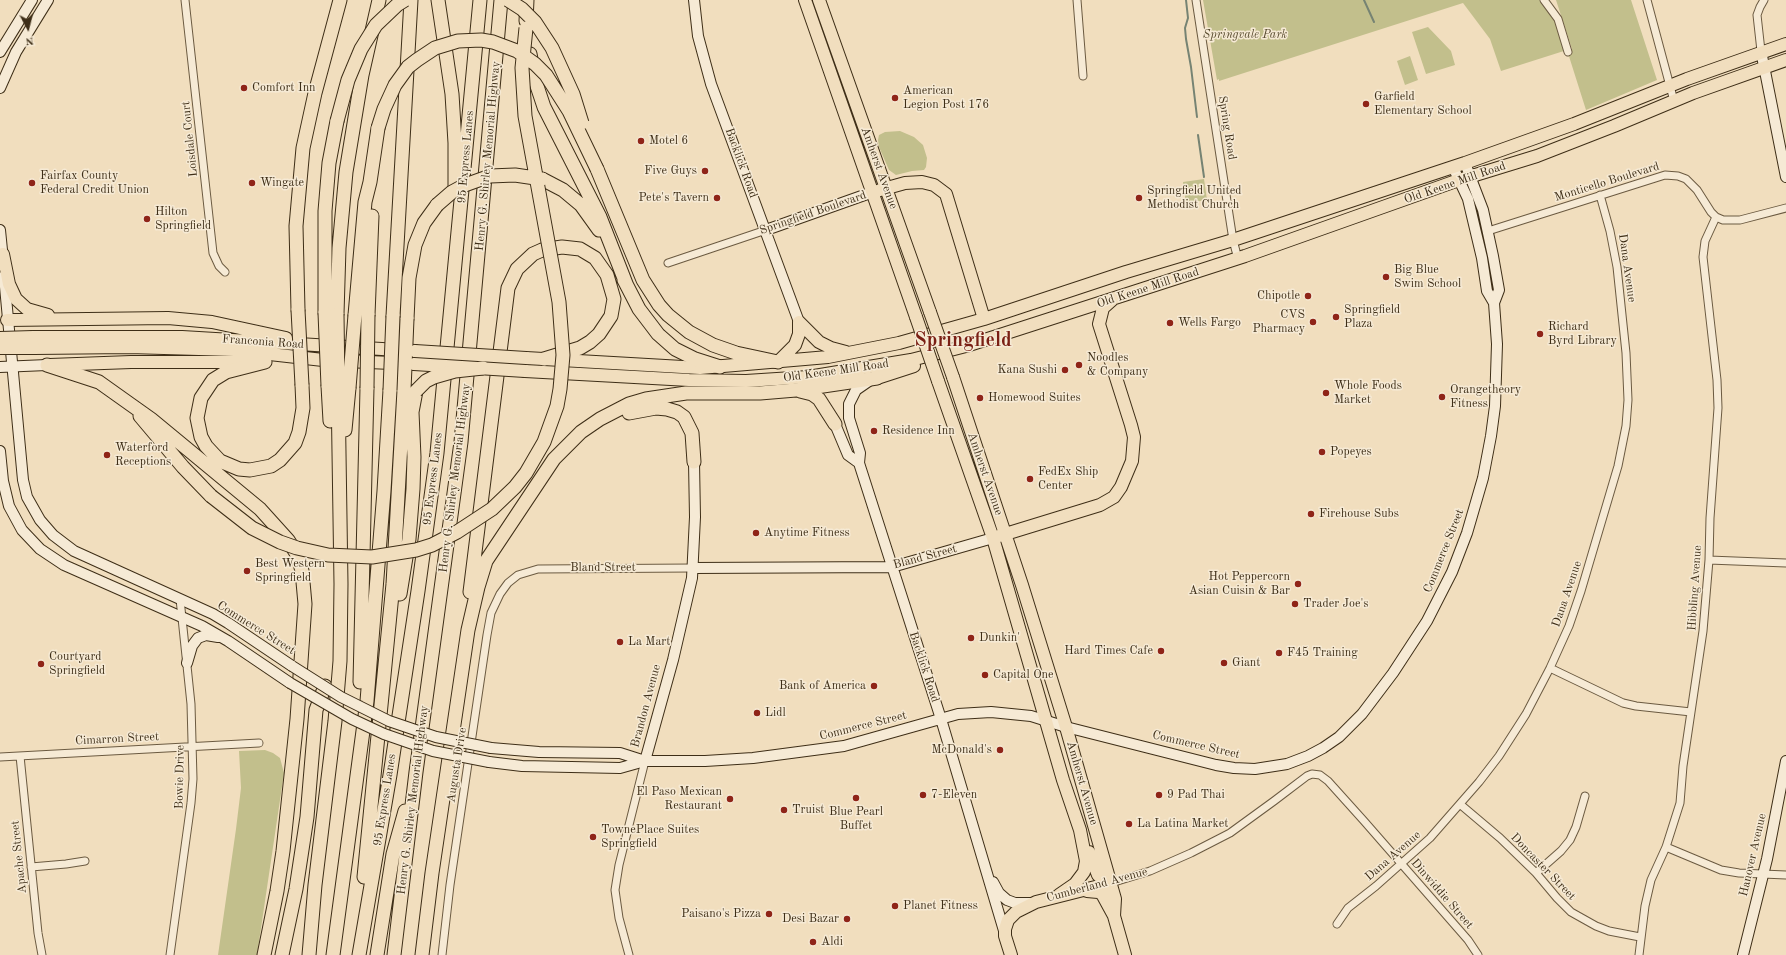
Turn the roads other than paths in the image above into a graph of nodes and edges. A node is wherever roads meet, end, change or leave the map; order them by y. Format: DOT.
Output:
graph roads {
  1 [pos="32,0"];
  2 [pos="48,0"];
  3 [pos="185,0"];
  4 [pos="340,0"];
  5 [pos="379,0"];
  6 [pos="405,0"];
  7 [pos="411,0"];
  8 [pos="438,0"];
  9 [pos="480,0"];
  10 [pos="501,0"];
  11 [pos="508,0"];
  12 [pos="527,0"];
  13 [pos="694,0"];
  14 [pos="805,0"];
  15 [pos="819,0"];
  16 [pos="1077,0"];
  17 [pos="1196,0"];
  18 [pos="1544,0"];
  19 [pos="1647,0"];
  20 [pos="1764,0"];
  21 [pos="526,28"];
  22 [pos="1786,44"];
  23 [pos="1761,51"];
  24 [pos="0,52"];
  25 [pos="1568,52"];
  26 [pos="1786,60"];
  27 [pos="1764,67"];
  28 [pos="1083,76"];
  29 [pos="1670,85"];
  30 [pos="0,88"];
  31 [pos="1674,101"];
  32 [pos="1465,163"];
  33 [pos="1453,167"];
  34 [pos="597,169"];
  35 [pos="1471,176"];
  36 [pos="1786,177"];
  37 [pos="1459,180"];
  38 [pos="370,182"];
  39 [pos="886,188"];
  40 [pos="873,192"];
  41 [pos="1600,195"];
  42 [pos="1786,208"];
  43 [pos="1716,218"];
  44 [pos="0,230"];
  45 [pos="766,230"];
  46 [pos="1488,230"];
  47 [pos="1233,240"];
  48 [pos="2,254"];
  49 [pos="1238,259"];
  50 [pos="668,263"];
  51 [pos="455,269"];
  52 [pos="225,272"];
  53 [pos="627,286"];
  54 [pos="1113,299"];
  55 [pos="1494,303"];
  56 [pos="331,314"];
  57 [pos="1065,314"];
  58 [pos="61,319"];
  59 [pos="984,319"];
  60 [pos="3,320"];
  61 [pos="799,322"];
  62 [pos="1101,331"];
  63 [pos="0,338"];
  64 [pos="34,342"];
  65 [pos="308,345"];
  66 [pos="966,346"];
  67 [pos="0,348"];
  68 [pos="850,353"];
  69 [pos="526,358"];
  70 [pos="544,359"];
  71 [pos="323,360"];
  72 [pos="265,362"];
  73 [pos="778,362"];
  74 [pos="47,365"];
  75 [pos="11,366"];
  76 [pos="0,367"];
  77 [pos="720,367"];
  78 [pos="483,368"];
  79 [pos="877,378"];
  80 [pos="338,387"];
  81 [pos="796,390"];
  82 [pos="410,391"];
  83 [pos="130,404"];
  84 [pos="600,419"];
  85 [pos="835,424"];
  86 [pos="0,451"];
  87 [pos="694,462"];
  88 [pos="859,463"];
  89 [pos="340,482"];
  90 [pos="1006,534"];
  91 [pos="993,538"];
  92 [pos="1710,560"];
  93 [pos="1786,563"];
  94 [pos="892,567"];
  95 [pos="693,568"];
  96 [pos="508,583"];
  97 [pos="180,599"];
  98 [pos="181,616"];
  99 [pos="468,630"];
  100 [pos="228,641"];
  101 [pos="187,663"];
  102 [pos="1550,668"];
  103 [pos="325,686"];
  104 [pos="319,700"];
  105 [pos="1691,712"];
  106 [pos="941,719"];
  107 [pos="1047,722"];
  108 [pos="1066,728"];
  109 [pos="259,743"];
  110 [pos="192,746"];
  111 [pos="20,756"];
  112 [pos="0,757"];
  113 [pos="645,761"];
  114 [pos="1786,768"];
  115 [pos="416,772"];
  116 [pos="1340,794"];
  117 [pos="355,796"];
  118 [pos="1585,796"];
  119 [pos="1461,805"];
  120 [pos="1080,830"];
  121 [pos="1666,847"];
  122 [pos="85,861"];
  123 [pos="1402,864"];
  124 [pos="31,867"];
  125 [pos="987,871"];
  126 [pos="1536,873"];
  127 [pos="1763,874"];
  128 [pos="1786,875"];
  129 [pos="1111,883"];
  130 [pos="315,885"];
  131 [pos="1082,891"];
  132 [pos="1059,895"];
  133 [pos="1032,903"];
  134 [pos="1114,916"];
  135 [pos="1337,924"];
  136 [pos="1005,936"];
  137 [pos="1640,937"];
  138 [pos="42,955"];
  139 [pos="170,955"];
  140 [pos="264,955"];
  141 [pos="282,955"];
  142 [pos="300,955"];
  143 [pos="309,955"];
  144 [pos="333,955"];
  145 [pos="358,955"];
  146 [pos="377,955"];
  147 [pos="394,955"];
  148 [pos="422,955"];
  149 [pos="442,955"];
  150 [pos="629,955"];
  151 [pos="1011,955"];
  152 [pos="1126,955"];
  153 [pos="1478,955"];
  154 [pos="1639,955"];
  155 [pos="1743,955"];
  1 -- 24 [label="main road"];
  2 -- 30 [label="main road"];
  3 -- 52 [label="street, Loisdale Court"];
  4 -- 72 [label="highway, bridge"];
  5 -- 56 [label="highway"];
  6 -- 56 [label="highway, bridge"];
  7 -- 117 [label="highway, bridge"];
  8 -- 51 [label="highway"];
  9 -- 51 [label="highway, 95 Express Lanes"];
  10 -- 115 [label="highway, Henry G. Shirley Memorial Highway"];
  11 -- 34 [label="highway, bridge"];
  12 -- 21 [label="highway"];
  13 -- 45 [label="main road, Backlick Road"];
  14 -- 40 [label="main road, Amherst Avenue"];
  15 -- 39 [label="main road, Amherst Avenue"];
  16 -- 28 [label="street"];
  17 -- 47 [label="street, Spring Road"];
  18 -- 25 [label="street"];
  19 -- 29 [label="street"];
  20 -- 23 [label="street"];
  21 -- 53 [label="highway, bridge"];
  21 -- 83 [label="highway, bridge"];
  22 -- 23 [label="main road, Old Keene Mill Road"];
  23 -- 27 [label="main road"];
  23 -- 29 [label="main road, Old Keene Mill Road"];
  26 -- 27 [label="main road, Old Keene Mill Road"];
  27 -- 31 [label="main road, Old Keene Mill Road"];
  27 -- 36 [label="main road"];
  29 -- 31 [label="street"];
  29 -- 32 [label="main road, Old Keene Mill Road"];
  31 -- 35 [label="main road, Old Keene Mill Road"];
  32 -- 33 [label="main road, Old Keene Mill Road"];
  32 -- 35 [label="main road, Commerce Street"];
  33 -- 37 [label="main road, Commerce Street"];
  33 -- 47 [label="main road, Old Keene Mill Road"];
  34 -- 38 [label="highway, bridge"];
  34 -- 73 [label="highway"];
  35 -- 37 [label="main road, Old Keene Mill Road"];
  35 -- 46 [label="main road, Commerce Street"];
  37 -- 49 [label="main road, Old Keene Mill Road"];
  37 -- 55 [label="main road, Commerce Street"];
  38 -- 80 [label="highway, bridge"];
  38 -- 117 [label="highway, bridge"];
  39 -- 40 [label="main road, Springfield Boulevard"];
  39 -- 59 [label="main road, Springfield Boulevard"];
  39 -- 90 [label="main road, Amherst Avenue, bridge"];
  40 -- 45 [label="main road, Springfield Boulevard"];
  40 -- 91 [label="main road, Amherst Avenue, bridge"];
  41 -- 43 [label="street, Monticello Boulevard"];
  41 -- 46 [label="street, Monticello Boulevard"];
  41 -- 102 [label="street, Dana Avenue"];
  42 -- 43 [label="street"];
  43 -- 92 [label="street, Hibbling Avenue"];
  44 -- 48 [label="main road, Commerce Street"];
  45 -- 50 [label="street, Springfield Boulevard"];
  45 -- 61 [label="main road, Backlick Road"];
  46 -- 55 [label="main road, Commerce Street"];
  47 -- 49 [label="street, Spring Road"];
  47 -- 59 [label="main road, Old Keene Mill Road"];
  48 -- 58 [label="main road"];
  48 -- 60 [label="main road, Commerce Street"];
  49 -- 54 [label="main road, Old Keene Mill Road"];
  51 -- 145 [label="highway, 95 Express Lanes"];
  53 -- 77 [label="highway"];
  53 -- 82 [label="highway, bridge"];
  54 -- 57 [label="main road, Old Keene Mill Road"];
  54 -- 62 [label="main road"];
  55 -- 108 [label="main road, Commerce Street"];
  56 -- 80 [label="highway, bridge"];
  57 -- 62 [label="main road"];
  57 -- 66 [label="main road, Old Keene Mill Road"];
  58 -- 60 [label="main road"];
  58 -- 65 [label="main road"];
  59 -- 68 [label="main road, Old Keene Mill Road"];
  60 -- 75 [label="main road, Commerce Street"];
  61 -- 68 [label="main road"];
  61 -- 73 [label="main road"];
  62 -- 90 [label="main road, Bland Street"];
  63 -- 64 [label="main road, Franconia Road, bridge"];
  64 -- 65 [label="main road, Franconia Road"];
  64 -- 67 [label="main road, Franconia Road, bridge"];
  64 -- 71 [label="main road, Franconia Road"];
  65 -- 69 [label="main road, Franconia Road, bridge"];
  66 -- 78 [label="main road, Old Keene Mill Road, bridge"];
  66 -- 79 [label="main road"];
  68 -- 73 [label="main road, Old Keene Mill Road"];
  69 -- 70 [label="main road, Old Keene Mill Road"];
  70 -- 77 [label="main road, Old Keene Mill Road"];
  70 -- 99 [label="highway"];
  71 -- 72 [label="main road"];
  71 -- 78 [label="main road, Franconia Road, bridge"];
  72 -- 74 [label="main road"];
  73 -- 77 [label="main road, Old Keene Mill Road"];
  74 -- 75 [label="main road"];
  74 -- 83 [label="highway"];
  75 -- 76 [label="main road"];
  75 -- 97 [label="main road, Commerce Street"];
  78 -- 82 [label="highway, bridge"];
  79 -- 81 [label="highway"];
  79 -- 88 [label="main road, Backlick Road"];
  80 -- 89 [label="highway"];
  80 -- 89 [label="highway"];
  81 -- 84 [label="highway"];
  81 -- 85 [label="highway"];
  82 -- 145 [label="highway"];
  83 -- 140 [label="highway"];
  84 -- 87 [label="highway"];
  84 -- 99 [label="highway"];
  85 -- 88 [label="main road, Backlick Road"];
  86 -- 98 [label="main road, Commerce Street"];
  87 -- 95 [label="main road, Brandon Avenue"];
  88 -- 94 [label="main road, Backlick Road"];
  89 -- 130 [label="highway"];
  90 -- 91 [label="main road, Bland Street"];
  90 -- 108 [label="main road, Amherst Avenue"];
  91 -- 94 [label="main road, Bland Street"];
  91 -- 107 [label="main road, Amherst Avenue"];
  92 -- 93 [label="street"];
  92 -- 105 [label="street, Hibbling Avenue"];
  94 -- 95 [label="main road, Bland Street"];
  94 -- 106 [label="main road, Backlick Road"];
  95 -- 96 [label="street, Bland Street"];
  95 -- 113 [label="main road, Brandon Avenue"];
  96 -- 149 [label="street, Augusta Drive"];
  97 -- 98 [label="street, Bowie Drive"];
  97 -- 103 [label="main road, Commerce Street, bridge"];
  98 -- 100 [label="main road, Commerce Street"];
  98 -- 101 [label="street, Bowie Drive"];
  99 -- 148 [label="highway"];
  100 -- 101 [label="main road"];
  100 -- 104 [label="main road, Commerce Street, bridge"];
  101 -- 110 [label="street, Bowie Drive"];
  102 -- 105 [label="street"];
  102 -- 119 [label="street, Dana Avenue"];
  103 -- 104 [label="highway"];
  103 -- 113 [label="main road, Commerce Street, bridge"];
  104 -- 113 [label="main road, Commerce Street, bridge"];
  104 -- 141 [label="highway"];
  105 -- 121 [label="street, Hibbling Avenue"];
  106 -- 107 [label="main road, Commerce Street"];
  106 -- 113 [label="main road, Commerce Street"];
  106 -- 125 [label="main road, Backlick Road"];
  107 -- 108 [label="main road, Commerce Street"];
  107 -- 120 [label="main road, Amherst Avenue"];
  108 -- 129 [label="main road, Amherst Avenue"];
  109 -- 110 [label="street, Cimarron Street"];
  110 -- 111 [label="street, Cimarron Street"];
  110 -- 139 [label="street, Bowie Drive"];
  111 -- 112 [label="street, Cimarron Street"];
  111 -- 124 [label="street, Apache Street"];
  113 -- 150 [label="street, Brandon Avenue"];
  114 -- 127 [label="main road, Hanover Avenue"];
  115 -- 146 [label="highway"];
  115 -- 147 [label="highway, Henry G. Shirley Memorial Highway"];
  116 -- 123 [label="street, Dinwiddie Street"];
  116 -- 129 [label="street, Cumberland Avenue"];
  117 -- 144 [label="highway"];
  118 -- 126 [label="street"];
  119 -- 123 [label="street, Dana Avenue"];
  119 -- 126 [label="street, Doncaster Street"];
  120 -- 129 [label="main road"];
  120 -- 132 [label="main road, Amherst Avenue"];
  121 -- 127 [label="street"];
  121 -- 137 [label="street, Hibbling Avenue"];
  122 -- 124 [label="street"];
  123 -- 135 [label="street, Dana Avenue"];
  123 -- 153 [label="street, Dinwiddie Street"];
  124 -- 138 [label="street, Apache Street"];
  125 -- 133 [label="main road, Backlick Road"];
  125 -- 136 [label="main road, Backlick Road"];
  126 -- 137 [label="street, Doncaster Street"];
  127 -- 128 [label="street"];
  127 -- 155 [label="main road, Hanover Avenue"];
  129 -- 131 [label="main road, Cumberland Avenue"];
  129 -- 134 [label="main road, Amherst Avenue"];
  130 -- 142 [label="highway"];
  130 -- 143 [label="highway"];
  131 -- 132 [label="main road, Cumberland Avenue"];
  131 -- 134 [label="main road"];
  132 -- 133 [label="main road, Cumberland Avenue"];
  133 -- 136 [label="main road, Cumberland Avenue"];
  134 -- 152 [label="main road, Amherst Avenue"];
  136 -- 151 [label="main road, Backlick Road"];
  137 -- 154 [label="street, Hibbling Avenue"];
}
